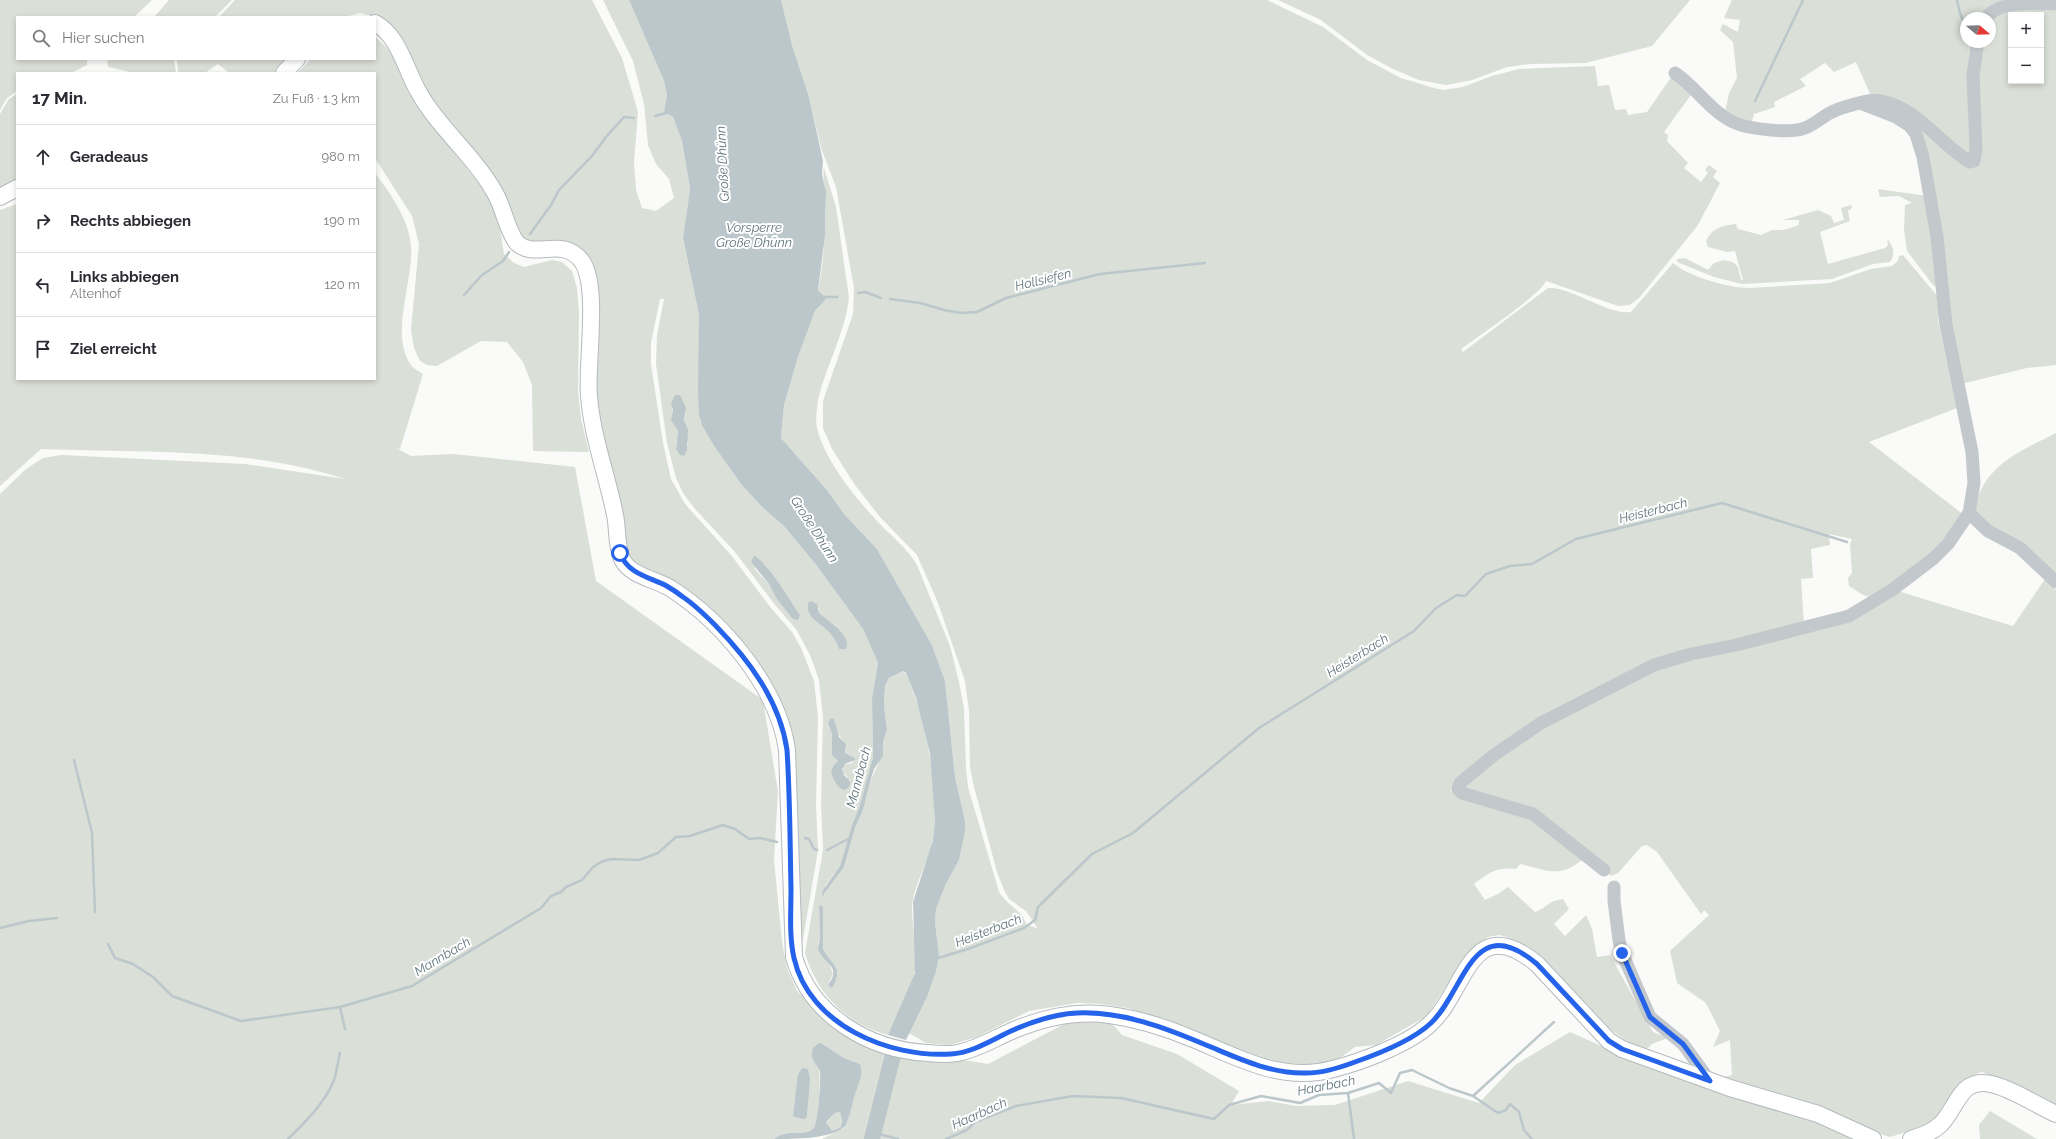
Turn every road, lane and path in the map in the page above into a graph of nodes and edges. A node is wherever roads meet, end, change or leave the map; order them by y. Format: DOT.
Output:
graph roads {
  1 [pos="2056,4"];
  2 [pos="1993,12"];
  3 [pos="376,24"];
  4 [pos="1977,48"];
  5 [pos="296,60"];
  6 [pos="285,72"];
  7 [pos="1675,73"];
  8 [pos="1860,103"];
  9 [pos="16,189"];
  10 [pos="0,197"];
  11 [pos="1969,514"];
  12 [pos="2056,582"];
  13 [pos="1604,870"];
  14 [pos="1614,887"];
  15 [pos="1710,1081"];
  16 [pos="2056,1114"];
  17 [pos="1873,1139"];
  18 [pos="1911,1139"];
  1 -- 2 [label="street"];
  3 -- 15 [label="main road"];
  4 -- 8 [label="street"];
  5 -- 6 [label="main road"];
  7 -- 8 [label="street"];
  8 -- 11 [label="street"];
  9 -- 10 [label="main road"];
  11 -- 12 [label="street"];
  11 -- 13 [label="street"];
  14 -- 15 [label="street"];
  15 -- 17 [label="main road"];
  16 -- 18 [label="main road"];
}
